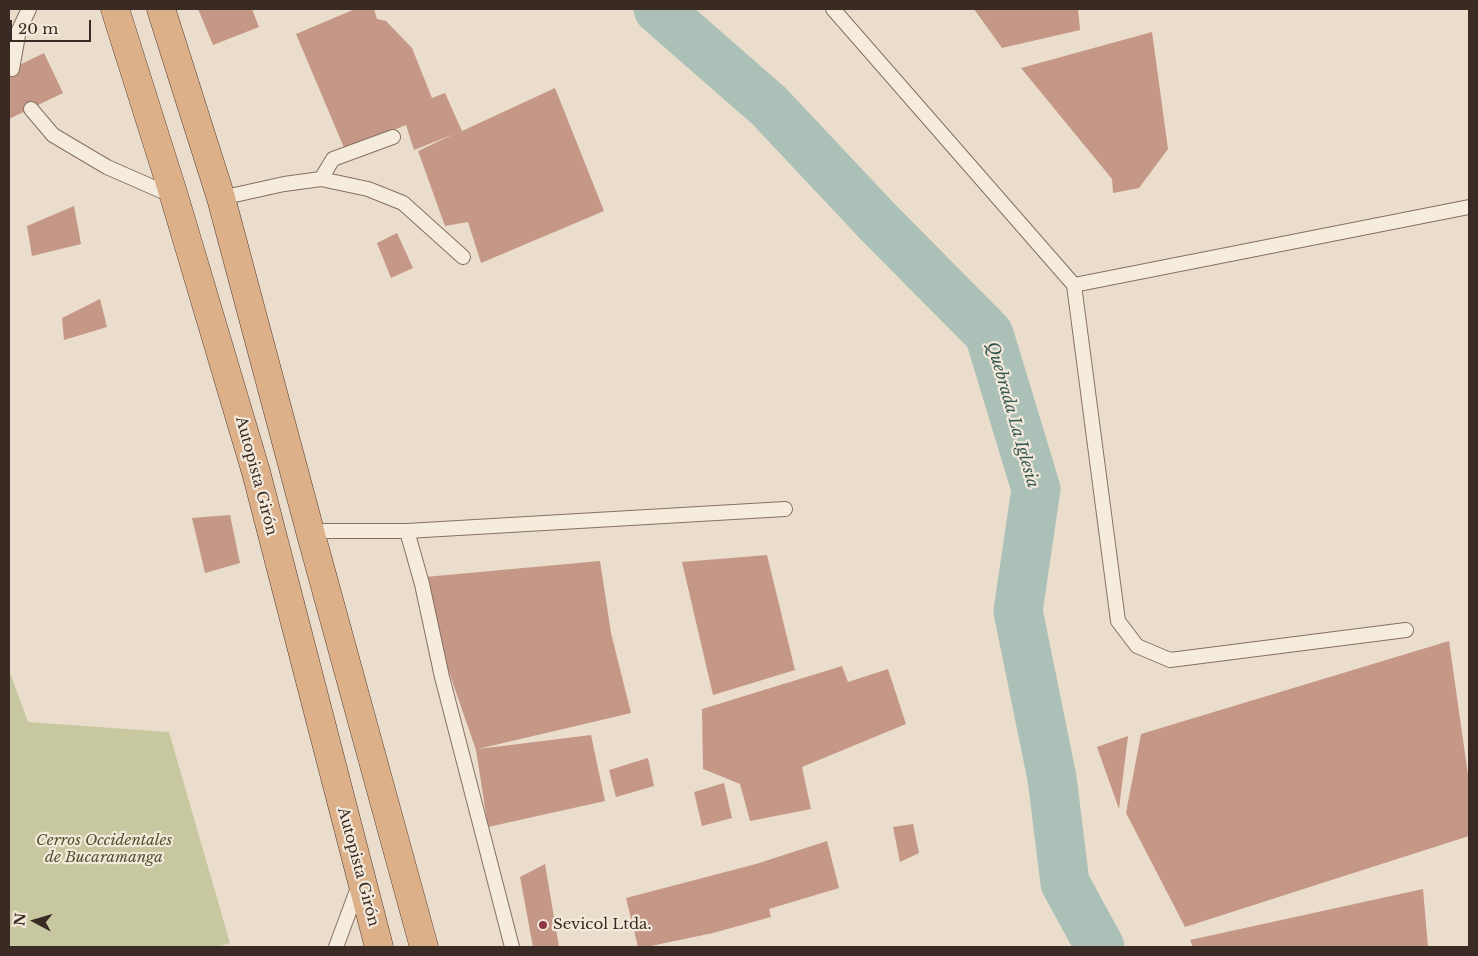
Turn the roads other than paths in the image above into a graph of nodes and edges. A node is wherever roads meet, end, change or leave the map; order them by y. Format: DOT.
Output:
graph roads {
  1 [pos="29,9"];
  2 [pos="115,9"];
  3 [pos="162,9"];
  4 [pos="833,9"];
  5 [pos="12,69"];
  6 [pos="31,109"];
  7 [pos="393,137"];
  8 [pos="321,179"];
  9 [pos="174,196"];
  10 [pos="221,198"];
  11 [pos="1469,207"];
  12 [pos="463,257"];
  13 [pos="1074,285"];
  14 [pos="785,509"];
  15 [pos="310,531"];
  16 [pos="407,531"];
  17 [pos="1406,630"];
  18 [pos="361,880"];
  19 [pos="336,947"];
  20 [pos="379,947"];
  21 [pos="424,947"];
  22 [pos="512,947"];
  1 -- 5 [label="lane"];
  2 -- 9 [label="highway, Autopista Girón"];
  3 -- 10 [label="highway"];
  4 -- 13 [label="lane"];
  6 -- 9 [label="lane"];
  7 -- 8 [label="lane"];
  8 -- 10 [label="lane"];
  8 -- 12 [label="lane"];
  9 -- 18 [label="highway, Autopista Girón"];
  10 -- 15 [label="highway"];
  11 -- 13 [label="lane"];
  13 -- 17 [label="lane"];
  14 -- 16 [label="lane"];
  15 -- 16 [label="lane"];
  15 -- 21 [label="highway"];
  16 -- 22 [label="lane"];
  18 -- 19 [label="lane"];
  18 -- 20 [label="highway, Autopista Girón"];
}
